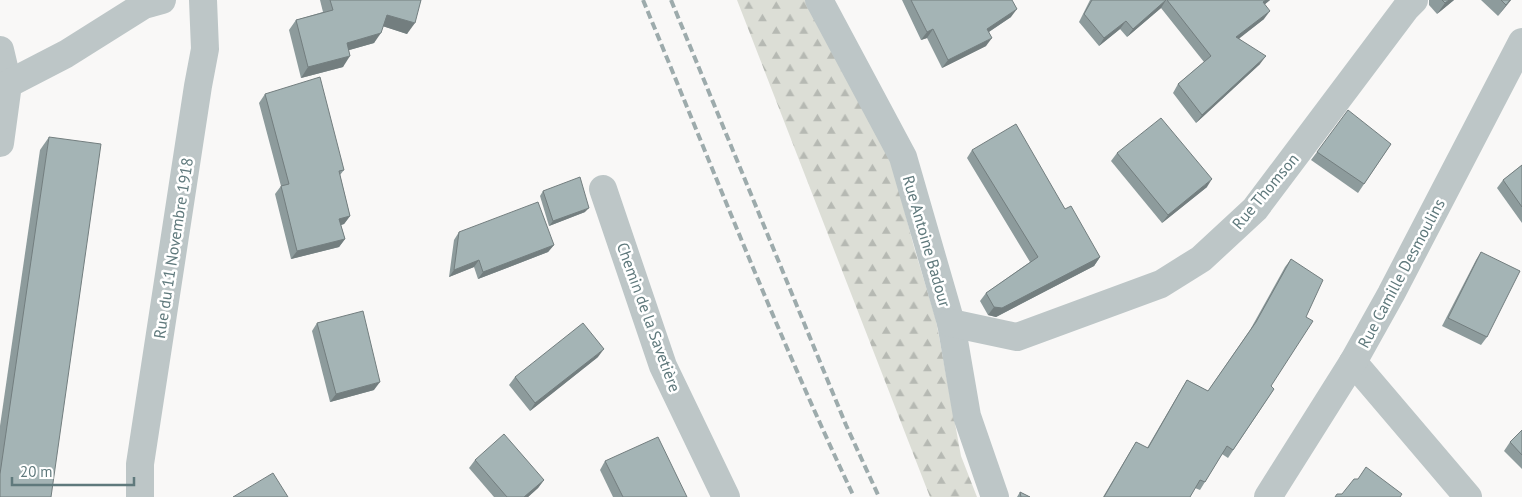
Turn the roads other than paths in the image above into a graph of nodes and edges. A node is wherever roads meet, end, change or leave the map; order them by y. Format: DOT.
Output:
graph roads {
  1 [pos="162,0"];
  2 [pos="204,0"];
  3 [pos="819,0"];
  4 [pos="1414,0"];
  5 [pos="1522,42"];
  6 [pos="0,50"];
  7 [pos="8,84"];
  8 [pos="0,143"];
  9 [pos="603,189"];
  10 [pos="951,323"];
  11 [pos="1353,362"];
  12 [pos="140,497"];
  13 [pos="726,497"];
  14 [pos="995,497"];
  15 [pos="1268,497"];
  16 [pos="1468,497"];
  1 -- 7 [label="street"];
  2 -- 12 [label="street, Rue du 11 Novembre 1918"];
  3 -- 10 [label="street, Rue Antoine Badour"];
  4 -- 10 [label="street, Rue Thomson"];
  5 -- 11 [label="street, Rue Camille Desmoulins"];
  6 -- 7 [label="street"];
  7 -- 8 [label="street"];
  9 -- 13 [label="street, Chemin de la Savetière"];
  10 -- 14 [label="street, Rue Antoine Badour"];
  11 -- 15 [label="street, Rue Camille Desmoulins"];
  11 -- 16 [label="street"];
}
